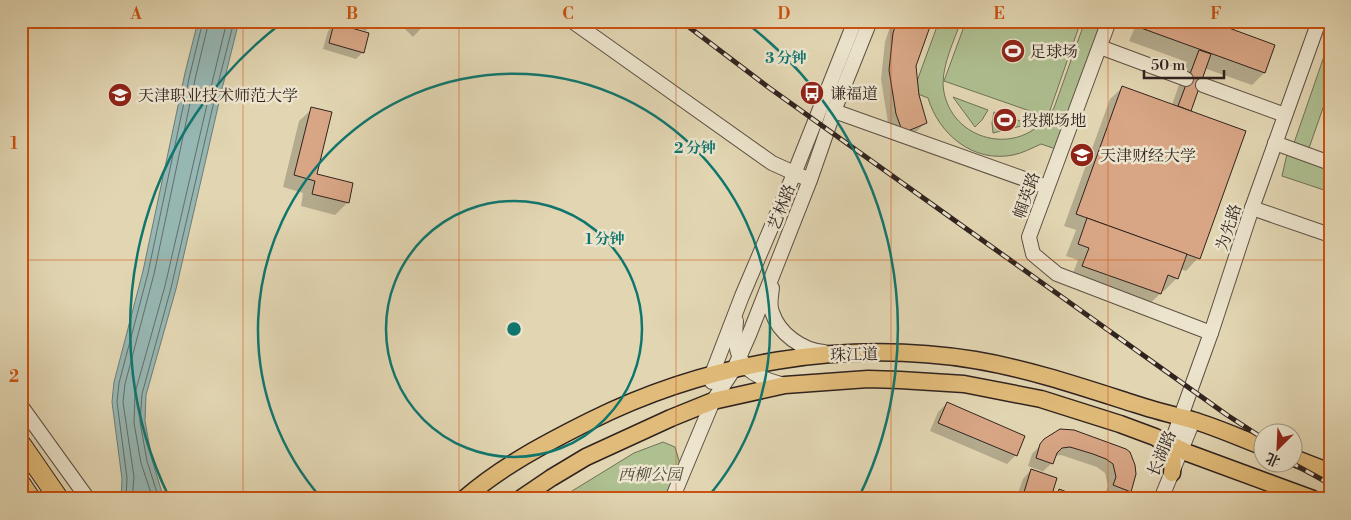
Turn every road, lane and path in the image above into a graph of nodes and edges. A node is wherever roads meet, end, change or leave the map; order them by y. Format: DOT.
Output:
graph roads {
  1 [pos="572,21"];
  2 [pos="855,21"];
  3 [pos="870,21"];
  4 [pos="1109,21"];
  5 [pos="1319,21"];
  6 [pos="1100,47"];
  7 [pos="1186,78"];
  8 [pos="1203,85"];
  9 [pos="834,111"];
  10 [pos="1285,115"];
  11 [pos="1275,143"];
  12 [pos="1330,163"];
  13 [pos="794,174"];
  14 [pos="810,180"];
  15 [pos="1047,188"];
  16 [pos="1252,208"];
  17 [pos="1330,235"];
  18 [pos="775,272"];
  19 [pos="742,296"];
  20 [pos="1211,333"];
  21 [pos="840,354"];
  22 [pos="740,364"];
  23 [pos="712,374"];
  24 [pos="785,385"];
  25 [pos="713,401"];
  26 [pos="21,406"];
  27 [pos="1188,422"];
  28 [pos="1155,437"];
  29 [pos="21,444"];
  30 [pos="1254,444"];
  31 [pos="1180,449"];
  32 [pos="1304,462"];
  33 [pos="1330,472"];
  34 [pos="1175,473"];
  35 [pos="21,484"];
  36 [pos="31,499"];
  37 [pos="59,499"];
  38 [pos="88,499"];
  39 [pos="464,499"];
  40 [pos="520,499"];
  41 [pos="672,499"];
  42 [pos="1161,499"];
  43 [pos="1167,499"];
  44 [pos="1313,499"];
  1 -- 13 [label="street"];
  2 -- 13 [label="street, 艺林路"];
  3 -- 9 [label="street, 艺林路"];
  4 -- 6 [label="street, 帼英路"];
  5 -- 10 [label="street, 为先路"];
  6 -- 7 [label="street"];
  6 -- 15 [label="street, 帼英路"];
  8 -- 10 [label="street"];
  9 -- 14 [label="street, 艺林路"];
  9 -- 15 [label="street"];
  10 -- 11 [label="street, 为先路"];
  11 -- 12 [label="street"];
  11 -- 16 [label="street, 为先路"];
  13 -- 14 [label="street"];
  13 -- 19 [label="street, 艺林路"];
  14 -- 18 [label="street, 艺林路"];
  15 -- 20 [label="street, 帼英路"];
  16 -- 17 [label="street"];
  16 -- 20 [label="street, 为先路"];
  18 -- 21 [label="street"];
  18 -- 22 [label="street, 艺林路"];
  19 -- 22 [label="street"];
  19 -- 23 [label="street, 艺林路"];
  20 -- 27 [label="street, 为先路"];
  21 -- 22 [label="main road, 珠江道"];
  21 -- 27 [label="main road, 珠江道"];
  22 -- 23 [label="main road, 珠江道"];
  22 -- 24 [label="street"];
  22 -- 25 [label="street, 艺林路"];
  23 -- 25 [label="street, 艺林路"];
  23 -- 39 [label="main road, 珠江道"];
  24 -- 25 [label="main road, 珠江道"];
  24 -- 28 [label="main road, 珠江道"];
  25 -- 40 [label="main road, 珠江道"];
  25 -- 41 [label="street, 艺林路"];
  26 -- 38 [label="street"];
  27 -- 30 [label="main road, 珠江道"];
  27 -- 31 [label="street, 长湖路"];
  27 -- 31 [label="street, 为先路"];
  28 -- 31 [label="main road, 珠江道"];
  28 -- 34 [label="main road"];
  29 -- 37 [label="highway"];
  31 -- 34 [label="street, 长湖路"];
  31 -- 44 [label="main road, 珠江道"];
  32 -- 33 [label="main road"];
  34 -- 42 [label="street, 长湖路"];
  34 -- 43 [label="street, 长湖路"];
  35 -- 36 [label="highway"];
}
